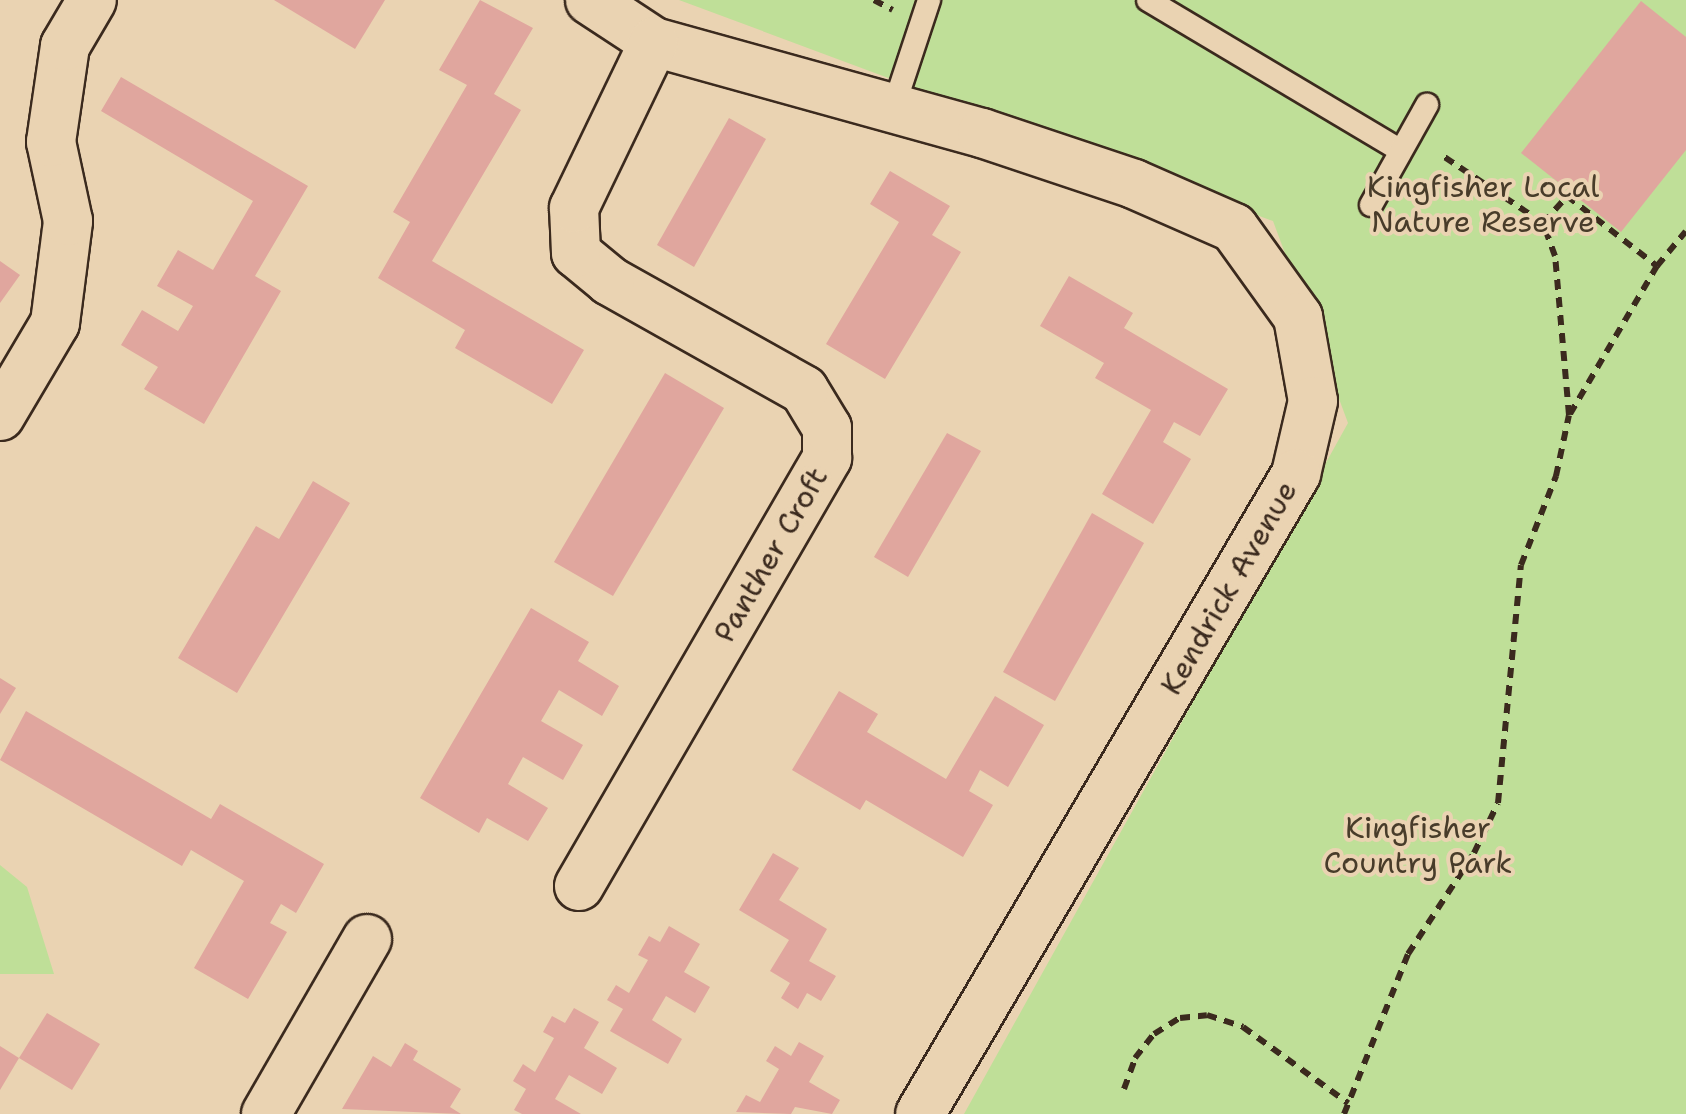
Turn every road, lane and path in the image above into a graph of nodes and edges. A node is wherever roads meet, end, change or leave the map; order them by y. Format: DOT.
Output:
graph roads {
  1 [pos="92,0"];
  2 [pos="590,0"];
  3 [pos="929,0"];
  4 [pos="1148,0"];
  5 [pos="654,42"];
  6 [pos="1427,105"];
  7 [pos="893,109"];
  8 [pos="1405,142"];
  9 [pos="1371,205"];
  10 [pos="1543,222"];
  11 [pos="1686,231"];
  12 [pos="1657,266"];
  13 [pos="1569,415"];
  14 [pos="0,416"];
  15 [pos="579,886"];
  16 [pos="366,938"];
  17 [pos="1124,1089"];
  18 [pos="1348,1102"];
  19 [pos="266,1114"];
  20 [pos="920,1114"];
  21 [pos="1344,1114"];
  1 -- 14 [label="street"];
  2 -- 5 [label="street, Kendrick Avenue"];
  3 -- 7 [label="lane"];
  4 -- 8 [label="lane"];
  5 -- 7 [label="street, Kendrick Avenue"];
  5 -- 15 [label="street, Panther Croft"];
  6 -- 8 [label="lane"];
  7 -- 20 [label="street, Kendrick Avenue"];
  8 -- 9 [label="lane"];
  8 -- 10 [label="path"];
  10 -- 12 [label="path"];
  10 -- 13 [label="path"];
  11 -- 12 [label="path"];
  12 -- 13 [label="path"];
  13 -- 18 [label="path"];
  16 -- 19 [label="street"];
  17 -- 18 [label="path"];
  18 -- 21 [label="path"];
}
